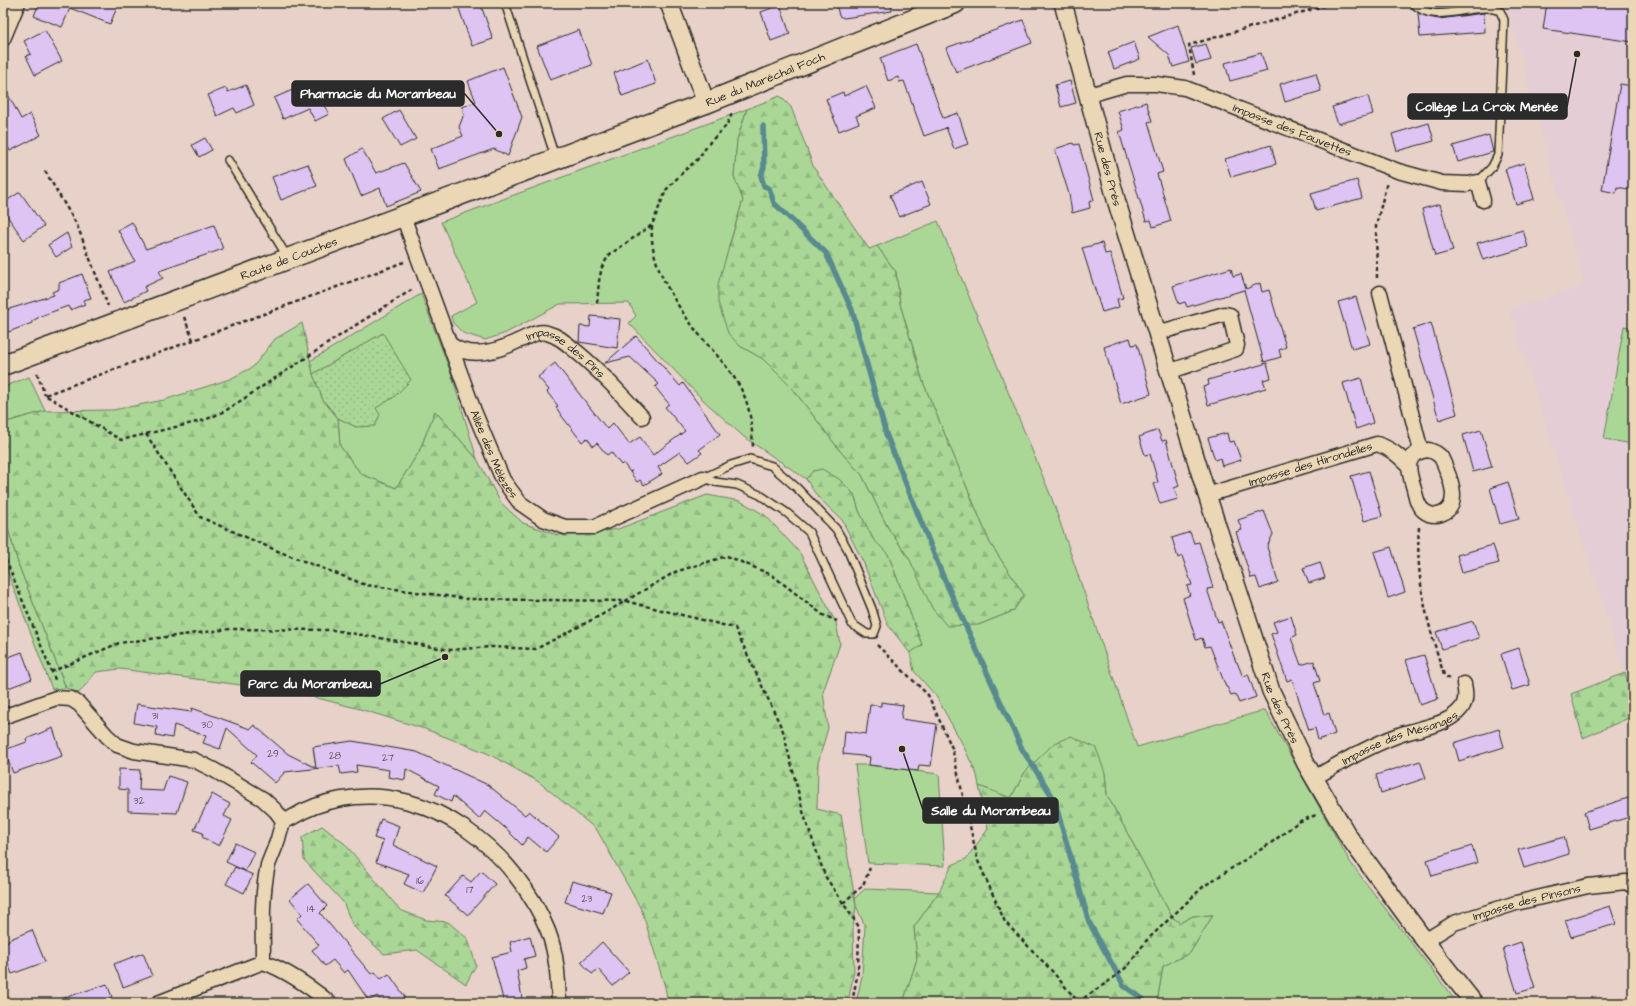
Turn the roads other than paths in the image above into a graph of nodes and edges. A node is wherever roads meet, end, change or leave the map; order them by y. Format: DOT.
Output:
graph roads {
  1 [pos="18,3"];
  2 [pos="505,3"];
  3 [pos="669,3"];
  4 [pos="1063,3"];
  5 [pos="1413,3"];
  6 [pos="947,4"];
  7 [pos="3,39"];
  8 [pos="1088,95"];
  9 [pos="706,103"];
  10 [pos="574,152"];
  11 [pos="556,159"];
  12 [pos="228,160"];
  13 [pos="1478,182"];
  14 [pos="1483,200"];
  15 [pos="403,216"];
  16 [pos="288,258"];
  17 [pos="1380,293"];
  18 [pos="1157,334"];
  19 [pos="451,345"];
  20 [pos="3,365"];
  21 [pos="1168,372"];
  22 [pos="642,417"];
  23 [pos="1421,451"];
  24 [pos="1408,465"];
  25 [pos="702,478"];
  26 [pos="1207,495"];
  27 [pos="1464,684"];
  28 [pos="3,717"];
  29 [pos="1314,778"];
  30 [pos="284,822"];
  31 [pos="1633,886"];
  32 [pos="1425,941"];
  33 [pos="263,962"];
  34 [pos="158,1003"];
  35 [pos="330,1003"];
  36 [pos="559,1003"];
  37 [pos="1474,1003"];
  1 -- 7 [label="street"];
  2 -- 11 [label="lane"];
  3 -- 9 [label="street"];
  4 -- 8 [label="street, Rue des Prés"];
  5 -- 13 [label="lane"];
  6 -- 9 [label="main road, Rue du Maréchal Foch"];
  8 -- 13 [label="street, Impasse des Fauvettes"];
  8 -- 18 [label="street, Rue des Prés"];
  9 -- 10 [label="main road, Rue du Maréchal Foch"];
  10 -- 11 [label="main road, Route de Couches"];
  11 -- 15 [label="main road, Route de Couches"];
  12 -- 16 [label="lane"];
  13 -- 14 [label="street"];
  15 -- 16 [label="main road, Route de Couches"];
  15 -- 19 [label="street, Allée des Mélèzes"];
  16 -- 20 [label="main road, Route de Couches"];
  17 -- 23 [label="street"];
  18 -- 21 [label="street, Rue des Prés"];
  18 -- 21 [label="street"];
  19 -- 22 [label="street, Impasse des Pins"];
  19 -- 25 [label="street, Allée des Mélèzes"];
  21 -- 26 [label="street, Rue des Prés"];
  23 -- 24 [label="street"];
  23 -- 24 [label="street"];
  24 -- 26 [label="street, Impasse des Hirondelles"];
  25 -- 25 [label="lane, Allée des Mélèzes"];
  26 -- 29 [label="street, Rue des Prés"];
  27 -- 29 [label="street, Impasse des Mésanges"];
  28 -- 30 [label="street"];
  29 -- 32 [label="street, Rue des Prés"];
  30 -- 33 [label="street"];
  30 -- 36 [label="street"];
  31 -- 32 [label="street, Impasse des Pinsons"];
  32 -- 37 [label="street, Rue des Prés"];
  33 -- 34 [label="street"];
  33 -- 35 [label="street"];
}
